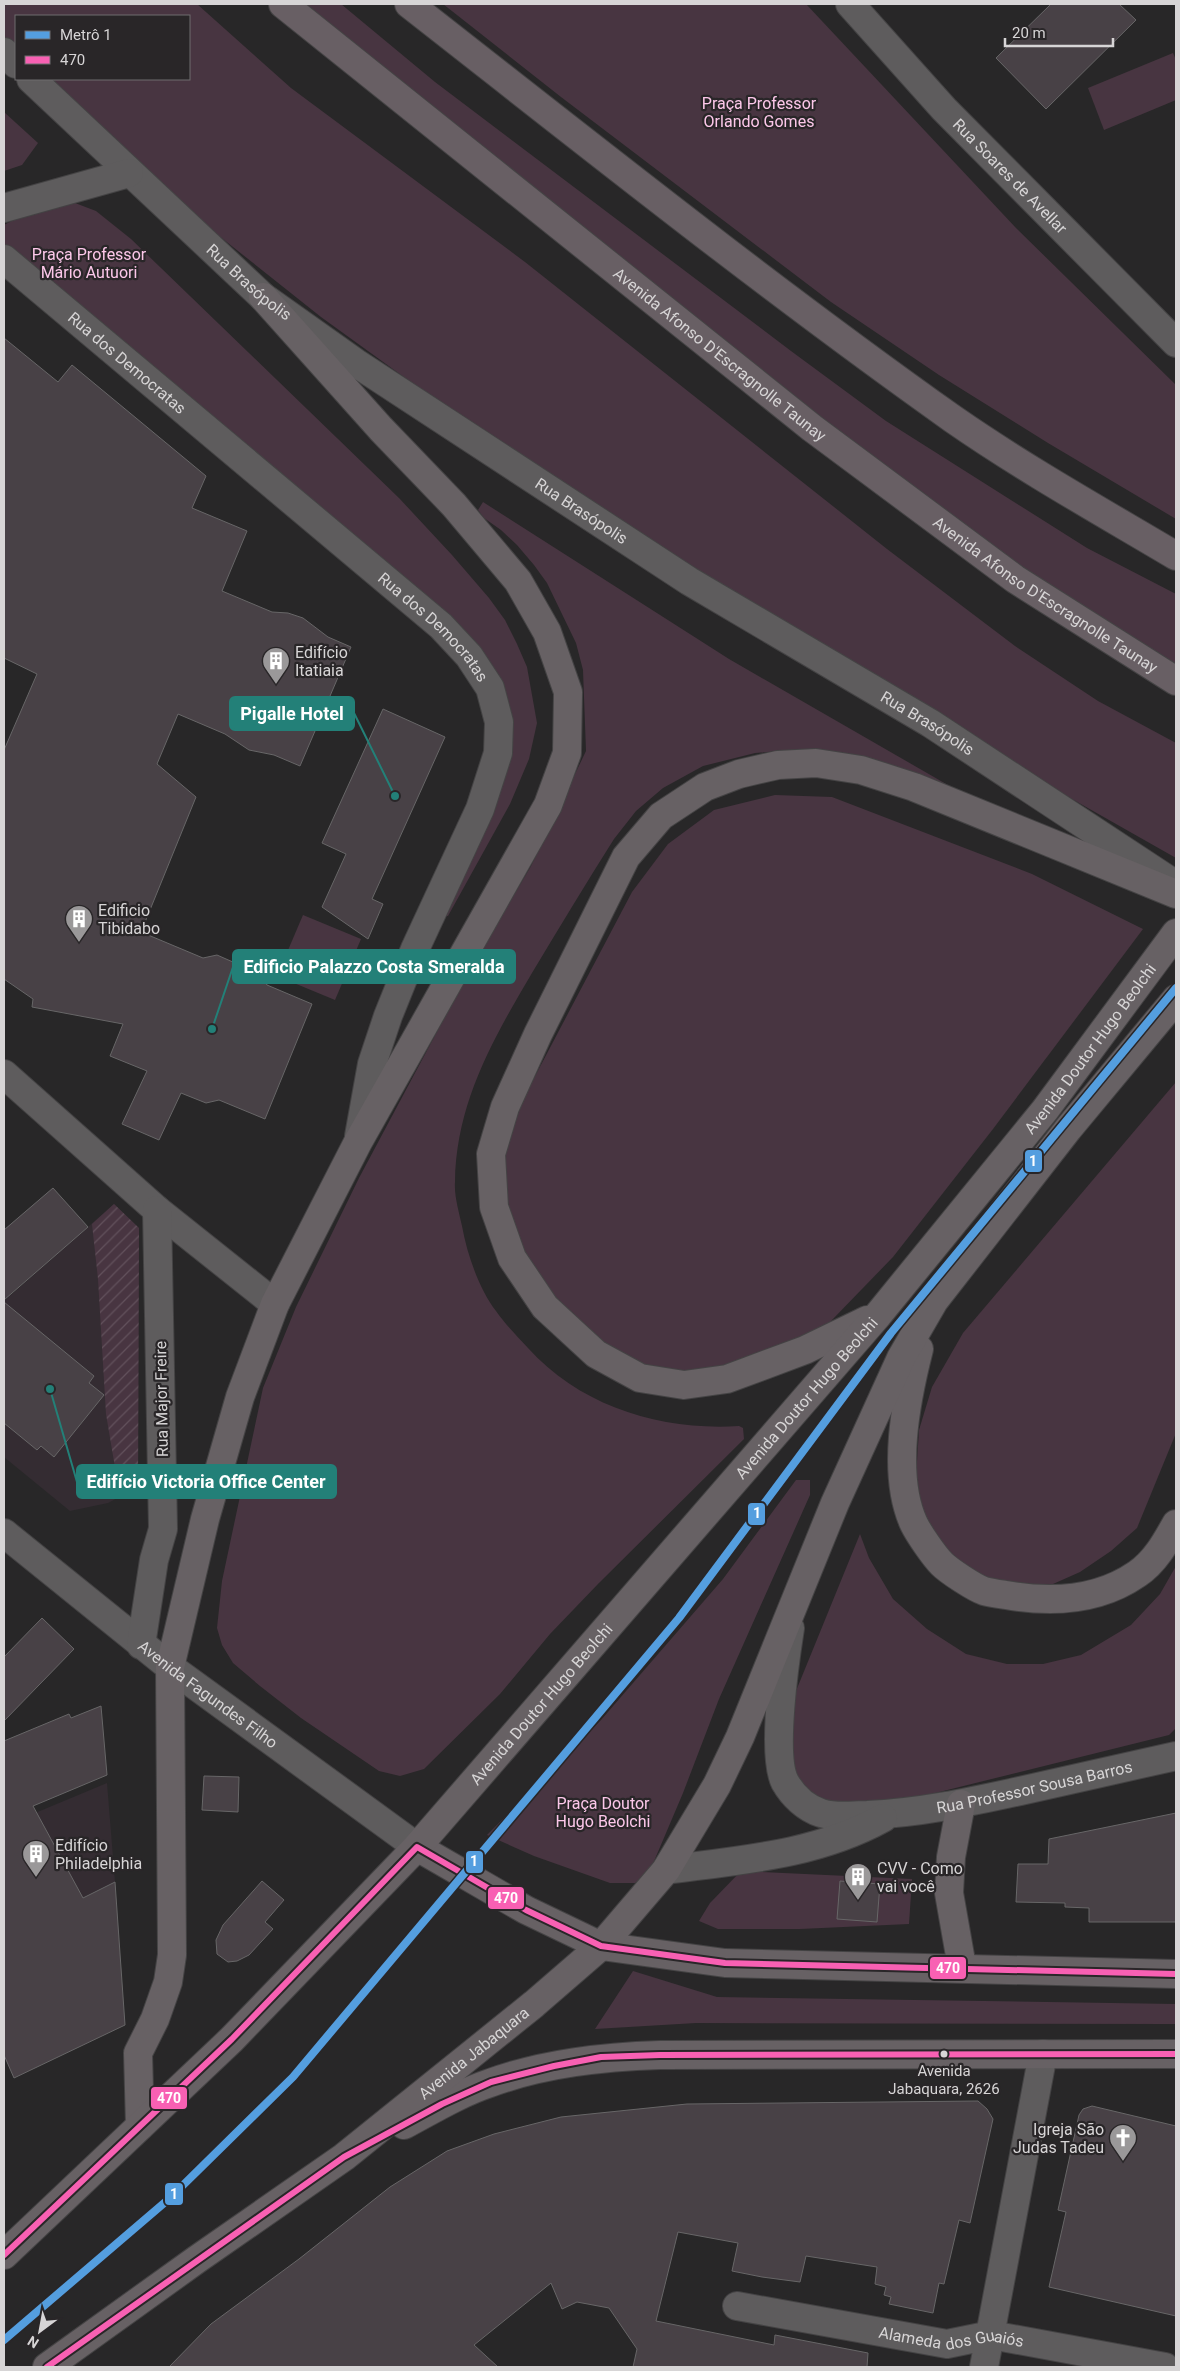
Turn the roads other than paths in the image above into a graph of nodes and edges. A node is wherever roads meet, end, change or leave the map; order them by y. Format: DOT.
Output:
graph roads {
  1 [pos="283,4"];
  2 [pos="409,4"];
  3 [pos="850,4"];
  4 [pos="4,52"];
  5 [pos="15,63"];
  6 [pos="32,80"];
  7 [pos="129,173"];
  8 [pos="4,208"];
  9 [pos="4,259"];
  10 [pos="264,297"];
  11 [pos="1176,343"];
  12 [pos="1176,556"];
  13 [pos="1176,681"];
  14 [pos="1176,885"];
  15 [pos="1176,894"];
  16 [pos="1176,933"];
  17 [pos="1176,999"];
  18 [pos="4,1074"];
  19 [pos="358,1142"];
  20 [pos="157,1210"];
  21 [pos="934,1301"];
  22 [pos="275,1304"];
  23 [pos="878,1315"];
  24 [pos="1176,1524"];
  25 [pos="4,1533"];
  26 [pos="792,1610"];
  27 [pos="141,1645"];
  28 [pos="170,1667"];
  29 [pos="1176,1756"];
  30 [pos="961,1804"];
  31 [pos="891,1814"];
  32 [pos="417,1847"];
  33 [pos="666,1870"];
  34 [pos="601,1946"];
  35 [pos="962,1967"];
  36 [pos="1176,1974"];
  37 [pos="1043,2054"];
  38 [pos="1176,2054"];
  39 [pos="140,2126"];
  40 [pos="344,2158"];
  41 [pos="4,2255"];
  42 [pos="737,2306"];
  43 [pos="991,2335"];
  44 [pos="47,2367"];
  45 [pos="984,2367"];
  46 [pos="1166,2367"];
  1 -- 13 [label="highway, Avenida Afonso D'Escragnolle Taunay"];
  2 -- 12 [label="highway"];
  3 -- 11 [label="street, Rua Soares de Avellar"];
  4 -- 5 [label="street"];
  6 -- 7 [label="street, Rua Brasópolis"];
  7 -- 8 [label="street"];
  7 -- 10 [label="street, Rua Brasópolis"];
  9 -- 19 [label="street, Rua dos Democratas"];
  10 -- 14 [label="street, Rua Brasópolis"];
  10 -- 19 [label="main road"];
  15 -- 23 [label="main road"];
  16 -- 23 [label="main road, Avenida Doutor Hugo Beolchi"];
  17 -- 21 [label="main road, Avenida Doutor Hugo Beolchi"];
  18 -- 20 [label="street"];
  19 -- 22 [label="main road"];
  20 -- 22 [label="street"];
  20 -- 27 [label="street, Rua Major Freire"];
  21 -- 24 [label="main road"];
  21 -- 26 [label="main road, Avenida Doutor Hugo Beolchi"];
  22 -- 28 [label="main road"];
  23 -- 32 [label="main road, Avenida Doutor Hugo Beolchi"];
  25 -- 27 [label="street, Avenida Fagundes Filho"];
  26 -- 31 [label="street, Rua Professor Sousa Barros"];
  26 -- 33 [label="main road, Avenida Doutor Hugo Beolchi"];
  27 -- 28 [label="street, Avenida Fagundes Filho"];
  28 -- 32 [label="street, Avenida Fagundes Filho"];
  28 -- 39 [label="main road"];
  29 -- 30 [label="street, Rua Professor Sousa Barros"];
  30 -- 31 [label="street, Rua Professor Sousa Barros"];
  30 -- 35 [label="main road"];
  31 -- 33 [label="street, Rua Professor Sousa Barros"];
  32 -- 34 [label="main road"];
  32 -- 39 [label="main road"];
  33 -- 34 [label="main road, Avenida Doutor Hugo Beolchi"];
  34 -- 35 [label="main road"];
  34 -- 40 [label="main road, Avenida Jabaquara"];
  35 -- 36 [label="main road"];
  37 -- 38 [label="main road, Avenida Jabaquara"];
  37 -- 40 [label="main road, Avenida Jabaquara"];
  37 -- 43 [label="street"];
  39 -- 41 [label="main road"];
  40 -- 44 [label="main road, Avenida Jabaquara"];
  42 -- 43 [label="street, Alameda dos Guaiós"];
  43 -- 45 [label="street"];
  43 -- 46 [label="street, Alameda dos Guaiós"];
}
